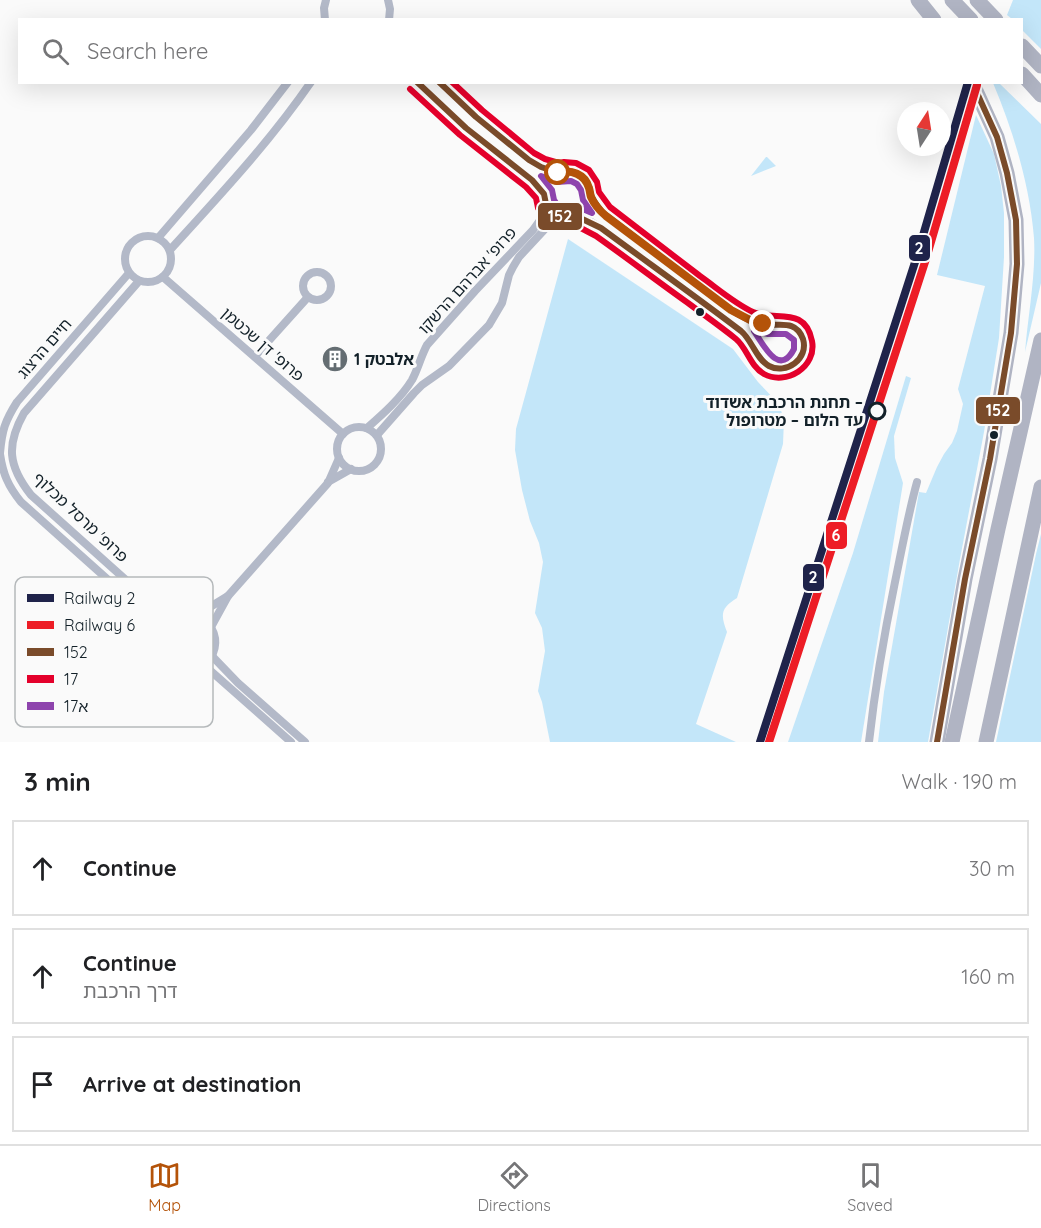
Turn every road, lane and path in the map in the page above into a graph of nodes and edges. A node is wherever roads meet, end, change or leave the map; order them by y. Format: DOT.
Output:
graph roads {
  1 [pos="326,0"];
  2 [pos="918,0"];
  3 [pos="952,0"];
  4 [pos="977,0"];
  5 [pos="389,1"];
  6 [pos="325,18"];
  7 [pos="389,18"];
  8 [pos="932,18"];
  9 [pos="969,18"];
  10 [pos="994,18"];
  11 [pos="1023,47"];
  12 [pos="1041,66"];
  13 [pos="1023,75"];
  14 [pos="286,84"];
  15 [pos="310,84"];
  16 [pos="419,84"];
  17 [pos="440,84"];
  18 [pos="973,84"];
  19 [pos="1041,95"];
  20 [pos="558,173"];
  21 [pos="544,194"];
  22 [pos="591,196"];
  23 [pos="548,209"];
  24 [pos="557,216"];
  25 [pos="576,216"];
  26 [pos="158,238"];
  27 [pos="170,250"];
  28 [pos="129,273"];
  29 [pos="163,277"];
  30 [pos="139,281"];
  31 [pos="308,297"];
  32 [pos="771,325"];
  33 [pos="1041,340"];
  34 [pos="758,354"];
  35 [pos="255,356"];
  36 [pos="367,428"];
  37 [pos="343,434"];
  38 [pos="377,435"];
  39 [pos="0,453"];
  40 [pos="12,453"];
  41 [pos="339,458"];
  42 [pos="351,469"];
  43 [pos="917,482"];
  44 [pos="328,483"];
  45 [pos="1041,487"];
  46 [pos="105,577"];
  47 [pos="123,577"];
  48 [pos="228,596"];
  49 [pos="213,605"];
  50 [pos="213,623"];
  51 [pos="213,633"];
  52 [pos="213,654"];
  53 [pos="213,657"];
  54 [pos="213,673"];
  55 [pos="291,742"];
  56 [pos="305,742"];
  57 [pos="869,742"];
  58 [pos="937,742"];
  59 [pos="952,742"];
  60 [pos="986,742"];
  1 -- 6 [label="street"];
  2 -- 8 [label="highway"];
  3 -- 9 [label="highway"];
  4 -- 10 [label="highway"];
  5 -- 7 [label="street"];
  11 -- 12 [label="highway"];
  13 -- 19 [label="highway"];
  14 -- 26 [label="street"];
  15 -- 27 [label="street"];
  16 -- 21 [label="street"];
  17 -- 20 [label="street"];
  18 -- 58 [label="highway"];
  20 -- 21 [label="street"];
  20 -- 22 [label="street"];
  21 -- 23 [label="street"];
  22 -- 25 [label="street"];
  22 -- 32 [label="street"];
  23 -- 24 [label="street"];
  23 -- 36 [label="street, פרופ' אברהם הרשקו"];
  24 -- 25 [label="street"];
  24 -- 38 [label="street, פרופ' אברהם הרשקו"];
  25 -- 34 [label="street"];
  26 -- 27 [label="street"];
  26 -- 28 [label="street"];
  27 -- 29 [label="street"];
  28 -- 30 [label="street"];
  28 -- 39 [label="street, חיים הרצוג"];
  29 -- 30 [label="street"];
  29 -- 35 [label="street, פרופ' דן שכטמן"];
  30 -- 40 [label="street, חיים הרצוג"];
  31 -- 35 [label="street"];
  32 -- 34 [label="street"];
  32 -- 34 [label="street"];
  33 -- 59 [label="highway"];
  35 -- 37 [label="street, פרופ' דן שכטמן"];
  36 -- 37 [label="street"];
  36 -- 38 [label="street"];
  37 -- 41 [label="street"];
  38 -- 42 [label="street"];
  39 -- 46 [label="street, פרופ' מרסל מכלוף"];
  40 -- 47 [label="street, פרופ' מרסל מכלוף"];
  41 -- 42 [label="street"];
  41 -- 44 [label="street"];
  42 -- 44 [label="street"];
  43 -- 57 [label="street"];
  44 -- 48 [label="street"];
  45 -- 60 [label="highway"];
  48 -- 49 [label="street"];
  48 -- 50 [label="street"];
  51 -- 52 [label="street"];
  53 -- 56 [label="street"];
  54 -- 55 [label="street"];
}
